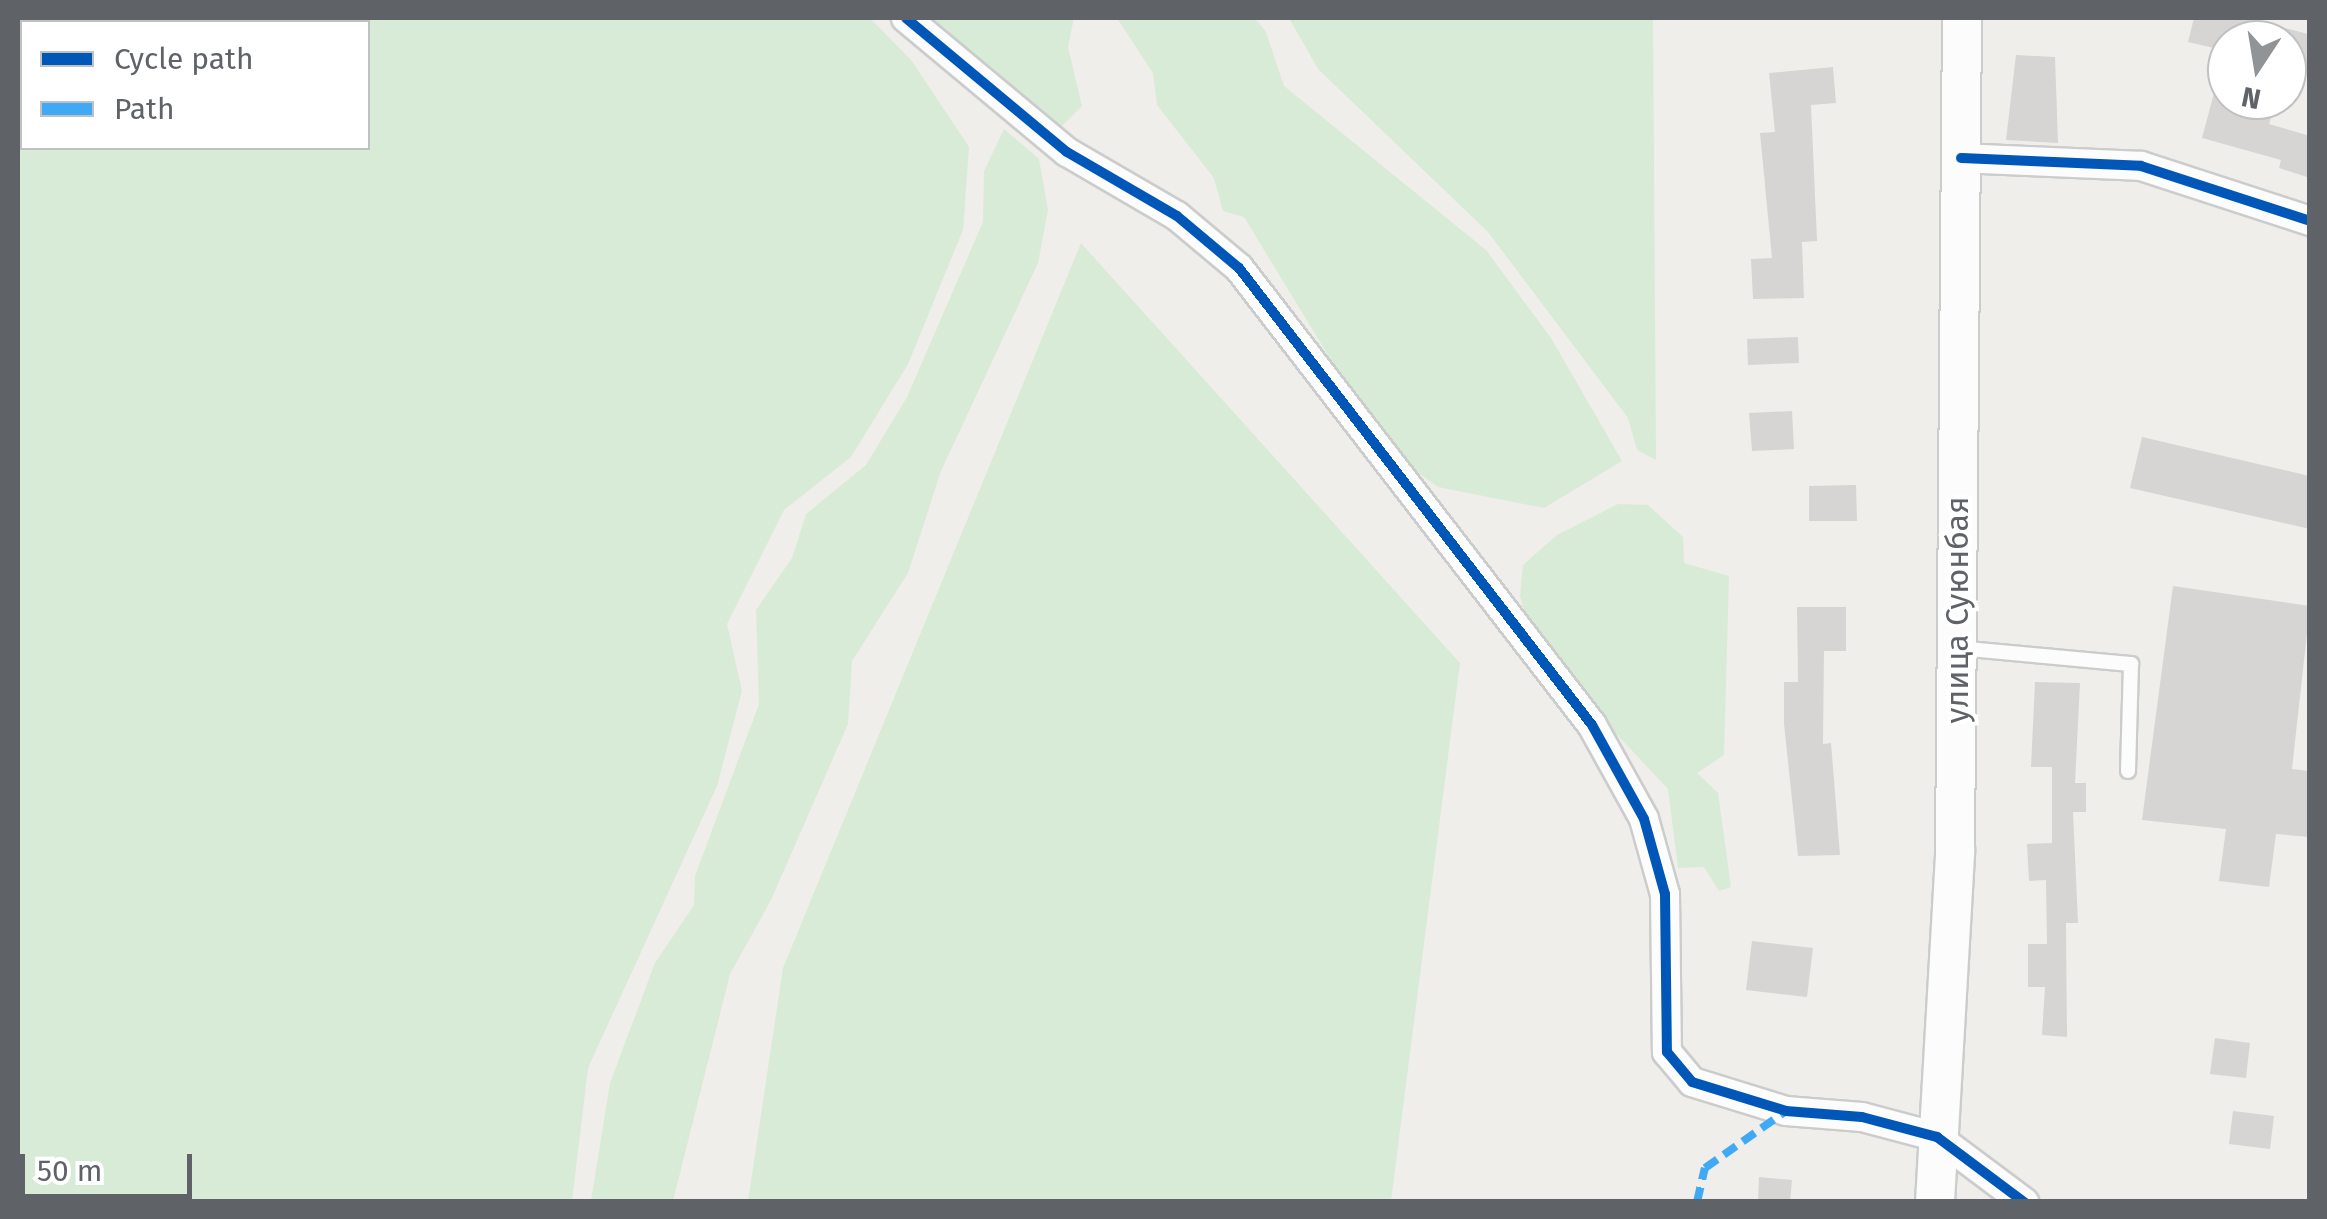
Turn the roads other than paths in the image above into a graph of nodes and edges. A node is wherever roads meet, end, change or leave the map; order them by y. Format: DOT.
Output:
graph roads {
  1 [pos="906,18"];
  2 [pos="1962,18"];
  3 [pos="1961,158"];
  4 [pos="2310,221"];
  5 [pos="1957,648"];
  6 [pos="2128,771"];
  7 [pos="1937,1137"];
  8 [pos="1935,1202"];
  9 [pos="2024,1202"];
  1 -- 7 [label="street"];
  2 -- 3 [label="main road, улица Суюнбая"];
  3 -- 4 [label="street"];
  3 -- 5 [label="main road, улица Суюнбая"];
  5 -- 6 [label="lane"];
  5 -- 7 [label="main road, улица Суюнбая"];
  7 -- 8 [label="main road, улица Суюнбая"];
  7 -- 9 [label="street"];
}
